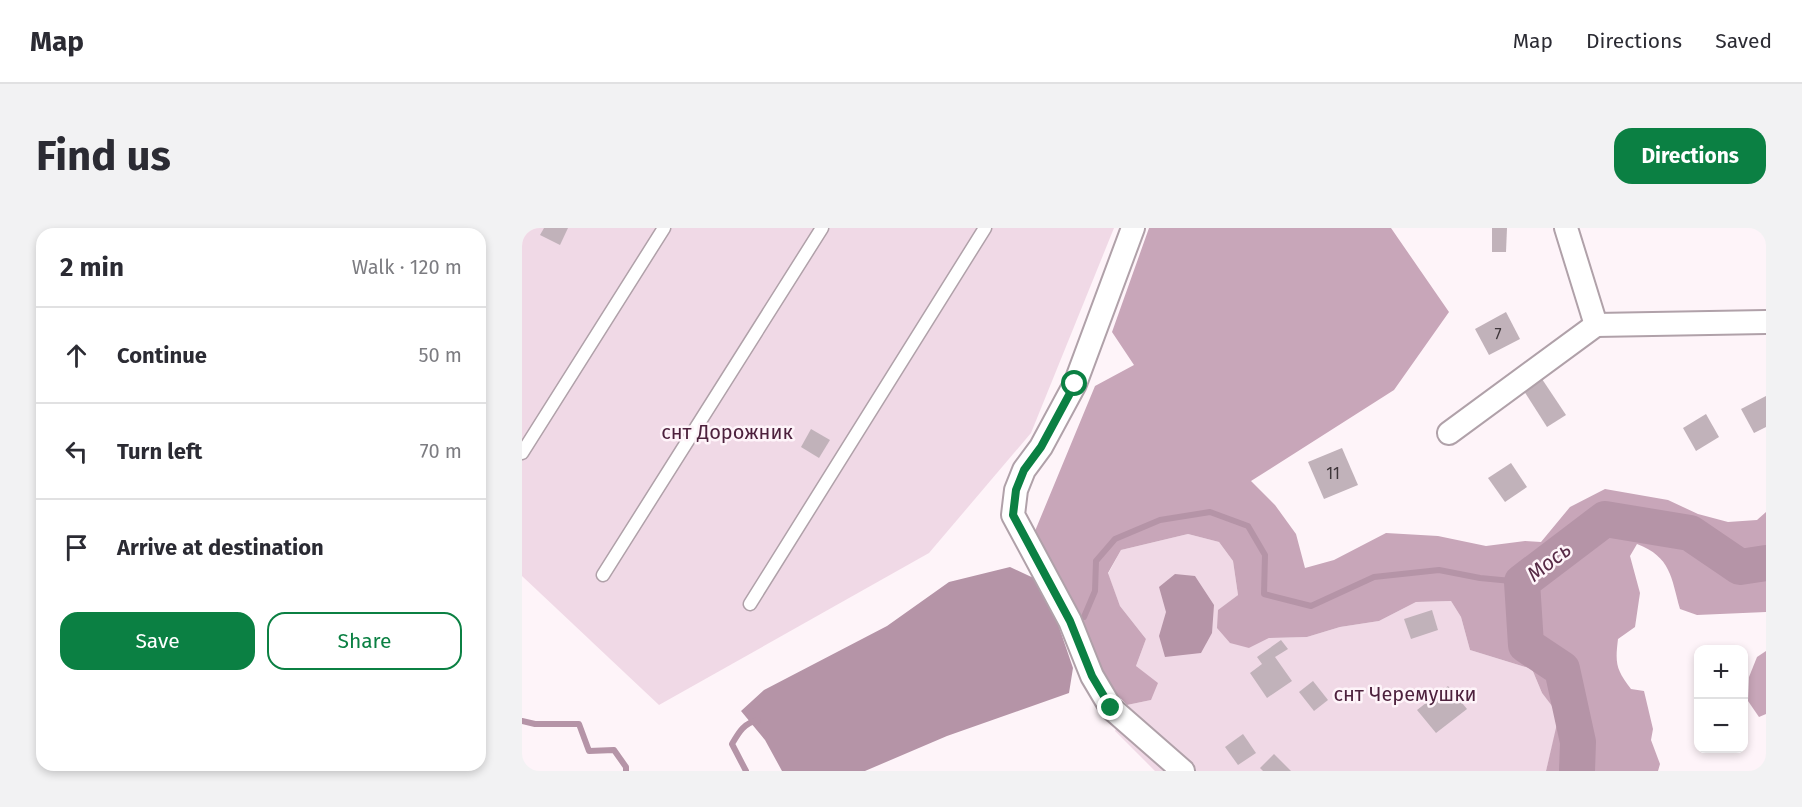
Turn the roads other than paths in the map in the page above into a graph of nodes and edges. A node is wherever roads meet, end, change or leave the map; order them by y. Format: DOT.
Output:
graph roads {
  1 [pos="664,228"];
  2 [pos="822,228"];
  3 [pos="985,228"];
  4 [pos="1133,228"];
  5 [pos="1566,228"];
  6 [pos="1766,322"];
  7 [pos="1596,325"];
  8 [pos="1449,433"];
  9 [pos="522,453"];
  10 [pos="603,575"];
  11 [pos="750,604"];
  12 [pos="1182,771"];
  1 -- 9 [label="lane"];
  2 -- 10 [label="lane"];
  3 -- 11 [label="lane"];
  4 -- 12 [label="street"];
  5 -- 7 [label="street"];
  6 -- 7 [label="street"];
  7 -- 8 [label="street"];
}
